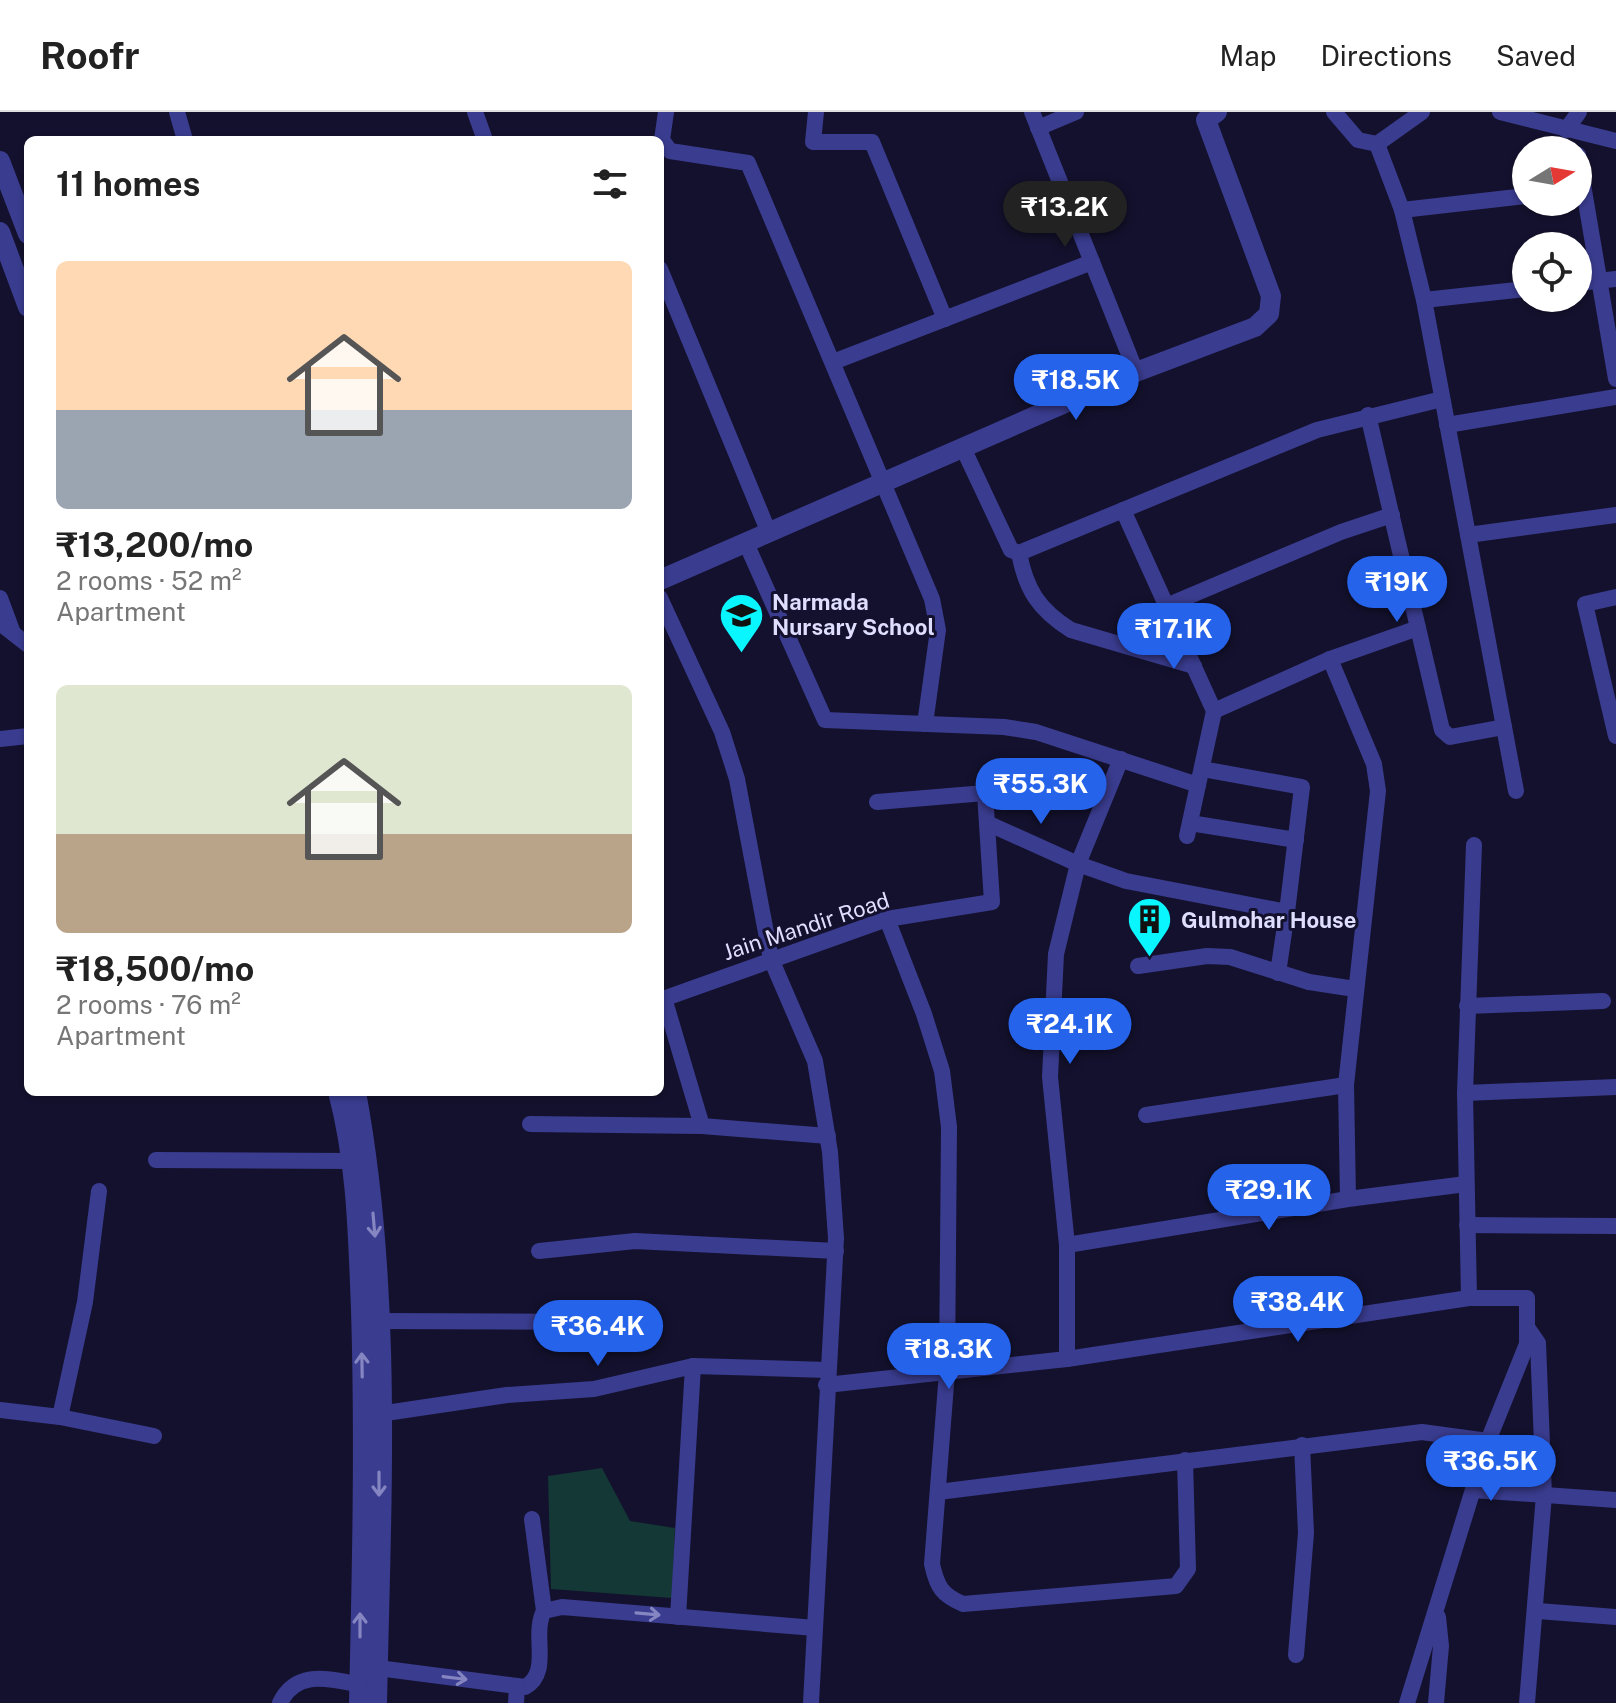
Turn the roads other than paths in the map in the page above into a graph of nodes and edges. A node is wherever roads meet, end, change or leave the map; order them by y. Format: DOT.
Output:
graph roads {
  1 [pos="177,112"];
  2 [pos="475,112"];
  3 [pos="666,112"];
  4 [pos="816,112"];
  5 [pos="1076,112"];
  6 [pos="1334,112"];
  7 [pos="1422,112"];
  8 [pos="1500,112"];
  9 [pos="1579,112"];
  10 [pos="1208,115"];
  11 [pos="1035,120"];
  12 [pos="1570,131"];
  13 [pos="184,136"];
  14 [pos="484,136"];
  15 [pos="663,136"];
  16 [pos="1572,136"];
  17 [pos="1616,141"];
  18 [pos="664,143"];
  19 [pos="1377,144"];
  20 [pos="0,161"];
  21 [pos="1512,198"];
  22 [pos="1402,210"];
  23 [pos="1585,216"];
  24 [pos="24,223"];
  25 [pos="1,236"];
  26 [pos="1092,262"];
  27 [pos="664,279"];
  28 [pos="1616,279"];
  29 [pos="1597,281"];
  30 [pos="1592,282"];
  31 [pos="1512,291"];
  32 [pos="24,296"];
  33 [pos="1424,300"];
  34 [pos="945,319"];
  35 [pos="833,362"];
  36 [pos="1136,372"];
  37 [pos="1616,379"];
  38 [pos="1616,397"];
  39 [pos="1442,399"];
  40 [pos="1368,415"];
  41 [pos="1447,425"];
  42 [pos="963,448"];
  43 [pos="885,483"];
  44 [pos="1123,510"];
  45 [pos="1392,515"];
  46 [pos="1616,515"];
  47 [pos="769,533"];
  48 [pos="1468,535"];
  49 [pos="746,543"];
  50 [pos="1019,553"];
  51 [pos="664,581"];
  52 [pos="664,589"];
  53 [pos="1616,597"];
  54 [pos="0,598"];
  55 [pos="1166,606"];
  56 [pos="1418,628"];
  57 [pos="6,629"];
  58 [pos="24,642"];
  59 [pos="1330,659"];
  60 [pos="1194,666"];
  61 [pos="1214,711"];
  62 [pos="925,724"];
  63 [pos="1504,727"];
  64 [pos="24,736"];
  65 [pos="1616,736"];
  66 [pos="0,739"];
  67 [pos="1121,759"];
  68 [pos="1200,777"];
  69 [pos="1516,791"];
  70 [pos="877,802"];
  71 [pos="987,823"];
  72 [pos="1296,840"];
  73 [pos="1474,845"];
  74 [pos="1078,864"];
  75 [pos="1287,912"];
  76 [pos="887,919"];
  77 [pos="771,959"];
  78 [pos="1138,966"];
  79 [pos="1278,973"];
  80 [pos="1355,989"];
  81 [pos="664,998"];
  82 [pos="1603,1001"];
  83 [pos="664,1005"];
  84 [pos="1467,1006"];
  85 [pos="1346,1085"];
  86 [pos="1616,1087"];
  87 [pos="1465,1093"];
  88 [pos="339,1096"];
  89 [pos="357,1096"];
  90 [pos="1146,1115"];
  91 [pos="530,1124"];
  92 [pos="702,1126"];
  93 [pos="828,1136"];
  94 [pos="156,1160"];
  95 [pos="352,1161"];
  96 [pos="1466,1184"];
  97 [pos="99,1191"];
  98 [pos="1348,1199"];
  99 [pos="1467,1225"];
  100 [pos="1616,1226"];
  101 [pos="1067,1245"];
  102 [pos="539,1251"];
  103 [pos="836,1251"];
  104 [pos="1469,1298"];
  105 [pos="380,1321"];
  106 [pos="591,1322"];
  107 [pos="1529,1330"];
  108 [pos="1067,1359"];
  109 [pos="693,1366"];
  110 [pos="947,1372"];
  111 [pos="827,1377"];
  112 [pos="0,1410"];
  113 [pos="379,1414"];
  114 [pos="60,1417"];
  115 [pos="154,1436"];
  116 [pos="1488,1441"];
  117 [pos="1302,1445"];
  118 [pos="1185,1460"];
  119 [pos="1473,1490"];
  120 [pos="938,1492"];
  121 [pos="1544,1495"];
  122 [pos="1616,1500"];
  123 [pos="532,1519"];
  124 [pos="544,1611"];
  125 [pos="1538,1611"];
  126 [pos="1437,1612"];
  127 [pos="678,1617"];
  128 [pos="1616,1617"];
  129 [pos="815,1628"];
  130 [pos="1296,1655"];
  131 [pos="517,1686"];
  132 [pos="370,1689"];
  133 [pos="280,1703"];
  134 [pos="516,1703"];
  135 [pos="811,1703"];
  136 [pos="1407,1703"];
  137 [pos="1436,1703"];
  138 [pos="1527,1703"];
  1 -- 13 [label="street"];
  2 -- 14 [label="street"];
  3 -- 15 [label="street"];
  4 -- 34 [label="street"];
  5 -- 11 [label="street"];
  6 -- 19 [label="street"];
  7 -- 19 [label="street"];
  8 -- 12 [label="street"];
  9 -- 12 [label="street"];
  10 -- 36 [label="street"];
  11 -- 26 [label="street"];
  12 -- 16 [label="street"];
  12 -- 17 [label="street"];
  18 -- 35 [label="street"];
  19 -- 22 [label="street"];
  20 -- 24 [label="street"];
  21 -- 22 [label="street"];
  22 -- 33 [label="street"];
  23 -- 29 [label="street"];
  25 -- 32 [label="street"];
  26 -- 34 [label="street"];
  26 -- 36 [label="street"];
  27 -- 47 [label="street"];
  28 -- 29 [label="street"];
  29 -- 30 [label="street"];
  29 -- 37 [label="street"];
  31 -- 33 [label="street"];
  33 -- 39 [label="street"];
  34 -- 35 [label="street"];
  35 -- 43 [label="street"];
  36 -- 42 [label="street"];
  38 -- 41 [label="street"];
  39 -- 40 [label="street"];
  39 -- 41 [label="street"];
  40 -- 44 [label="street"];
  40 -- 45 [label="street"];
  41 -- 48 [label="street"];
  42 -- 43 [label="street"];
  42 -- 50 [label="street"];
  43 -- 47 [label="street"];
  43 -- 62 [label="street"];
  44 -- 50 [label="street"];
  44 -- 55 [label="street"];
  45 -- 55 [label="street"];
  45 -- 56 [label="street"];
  46 -- 48 [label="street"];
  47 -- 49 [label="street"];
  48 -- 63 [label="street"];
  49 -- 51 [label="street"];
  49 -- 62 [label="street"];
  50 -- 60 [label="street"];
  52 -- 77 [label="street"];
  53 -- 65 [label="street"];
  54 -- 57 [label="street"];
  55 -- 60 [label="street"];
  56 -- 59 [label="street"];
  56 -- 63 [label="street"];
  57 -- 58 [label="street"];
  59 -- 61 [label="street"];
  59 -- 80 [label="street"];
  60 -- 61 [label="street"];
  61 -- 68 [label="street"];
  62 -- 67 [label="street"];
  63 -- 69 [label="street"];
  64 -- 66 [label="street"];
  67 -- 68 [label="street"];
  67 -- 74 [label="street"];
  68 -- 72 [label="street"];
  68 -- 72 [label="street"];
  70 -- 71 [label="street, Jain Mandir Road"];
  71 -- 74 [label="street"];
  71 -- 76 [label="street, Jain Mandir Road"];
  72 -- 75 [label="street"];
  73 -- 84 [label="street"];
  74 -- 75 [label="street"];
  74 -- 101 [label="street"];
  75 -- 79 [label="street"];
  76 -- 77 [label="street, Jain Mandir Road"];
  76 -- 110 [label="street"];
  77 -- 81 [label="street, Jain Mandir Road"];
  77 -- 93 [label="street"];
  78 -- 79 [label="street"];
  79 -- 80 [label="street"];
  80 -- 85 [label="street"];
  82 -- 84 [label="street"];
  83 -- 92 [label="street"];
  84 -- 87 [label="street"];
  85 -- 90 [label="street"];
  85 -- 98 [label="street"];
  86 -- 87 [label="street"];
  87 -- 96 [label="street"];
  88 -- 95 [label="street"];
  89 -- 105 [label="street, one-way"];
  91 -- 92 [label="street"];
  92 -- 93 [label="street"];
  93 -- 103 [label="street"];
  94 -- 95 [label="street"];
  132 -- 95 [label="street, one-way"];
  96 -- 98 [label="street"];
  96 -- 99 [label="street"];
  97 -- 114 [label="street"];
  98 -- 101 [label="street"];
  99 -- 100 [label="street"];
  99 -- 104 [label="street"];
  101 -- 108 [label="street"];
  102 -- 103 [label="street"];
  103 -- 111 [label="street"];
  104 -- 107 [label="street"];
  104 -- 108 [label="street"];
  105 -- 106 [label="street"];
  105 -- 113 [label="street"];
  107 -- 116 [label="street"];
  107 -- 121 [label="street"];
  108 -- 110 [label="street"];
  109 -- 111 [label="street"];
  109 -- 113 [label="street"];
  109 -- 127 [label="street"];
  110 -- 111 [label="street"];
  110 -- 120 [label="street"];
  111 -- 129 [label="street"];
  112 -- 114 [label="street"];
  113 -- 132 [label="street, one-way"];
  114 -- 115 [label="street"];
  116 -- 117 [label="street"];
  116 -- 119 [label="street"];
  117 -- 118 [label="street"];
  117 -- 130 [label="street"];
  118 -- 120 [label="street"];
  118 -- 120 [label="street"];
  119 -- 121 [label="street"];
  119 -- 126 [label="street"];
  121 -- 122 [label="street"];
  121 -- 125 [label="street"];
  123 -- 124 [label="street"];
  124 -- 127 [label="street, one-way"];
  124 -- 131 [label="street"];
  125 -- 128 [label="street"];
  125 -- 138 [label="street"];
  126 -- 136 [label="street"];
  126 -- 137 [label="street"];
  127 -- 129 [label="street"];
  129 -- 135 [label="street"];
  132 -- 131 [label="street, one-way"];
  131 -- 134 [label="street"];
  132 -- 133 [label="street"];
}
